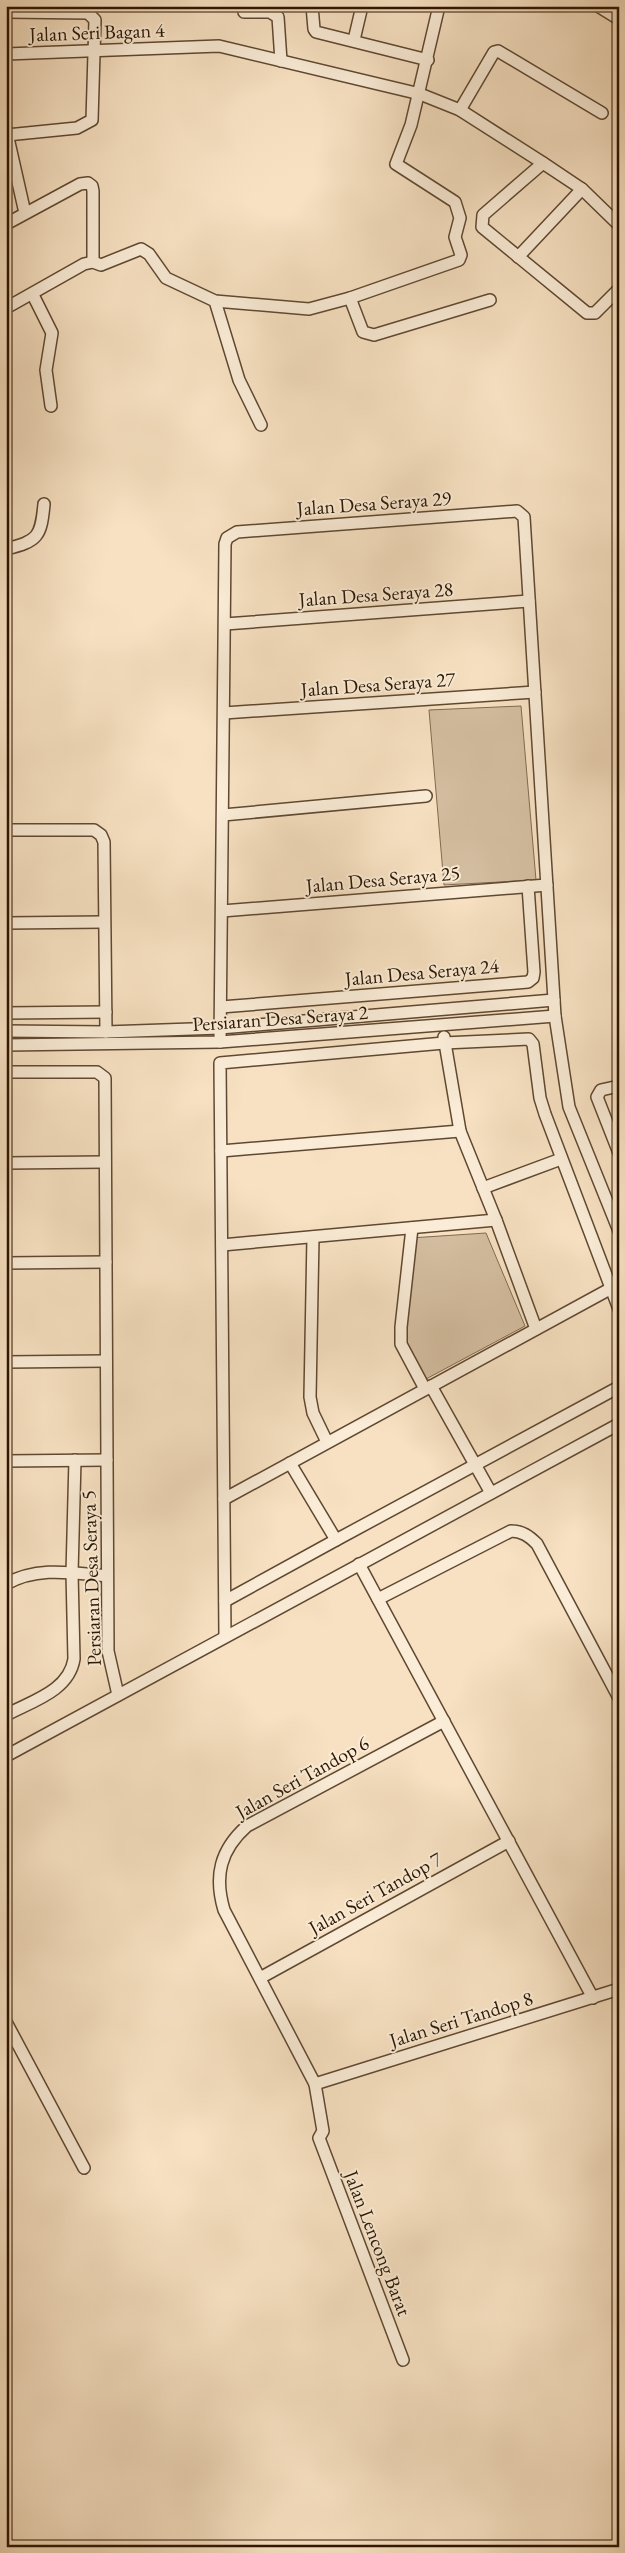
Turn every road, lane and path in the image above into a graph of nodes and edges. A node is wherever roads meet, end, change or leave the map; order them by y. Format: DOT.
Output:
graph roads {
  1 [pos="312,6"];
  2 [pos="362,6"];
  3 [pos="439,6"];
  4 [pos="598,6"];
  5 [pos="6,12"];
  6 [pos="244,12"];
  7 [pos="619,19"];
  8 [pos="354,40"];
  9 [pos="93,50"];
  10 [pos="6,54"];
  11 [pos="428,60"];
  12 [pos="281,61"];
  13 [pos="420,94"];
  14 [pos="460,110"];
  15 [pos="602,113"];
  16 [pos="7,132"];
  17 [pos="543,163"];
  18 [pos="582,189"];
  19 [pos="26,213"];
  20 [pos="6,224"];
  21 [pos="619,225"];
  22 [pos="518,257"];
  23 [pos="93,262"];
  24 [pos="619,288"];
  25 [pos="33,294"];
  26 [pos="350,298"];
  27 [pos="490,300"];
  28 [pos="215,301"];
  29 [pos="6,308"];
  30 [pos="51,406"];
  31 [pos="262,425"];
  32 [pos="44,504"];
  33 [pos="6,549"];
  34 [pos="529,601"];
  35 [pos="225,624"];
  36 [pos="535,692"];
  37 [pos="224,713"];
  38 [pos="426,796"];
  39 [pos="223,815"];
  40 [pos="6,830"];
  41 [pos="547,885"];
  42 [pos="528,886"];
  43 [pos="222,910"];
  44 [pos="104,922"];
  45 [pos="6,923"];
  46 [pos="554,1000"];
  47 [pos="221,1007"];
  48 [pos="106,1012"];
  49 [pos="6,1013"];
  50 [pos="555,1016"];
  51 [pos="442,1026"];
  52 [pos="220,1028"];
  53 [pos="6,1030"];
  54 [pos="106,1032"];
  55 [pos="220,1042"];
  56 [pos="444,1043"];
  57 [pos="6,1044"];
  58 [pos="6,1072"];
  59 [pos="619,1086"];
  60 [pos="460,1131"];
  61 [pos="221,1151"];
  62 [pos="619,1153"];
  63 [pos="561,1159"];
  64 [pos="105,1162"];
  65 [pos="6,1163"];
  66 [pos="483,1188"];
  67 [pos="496,1220"];
  68 [pos="412,1228"];
  69 [pos="619,1231"];
  70 [pos="313,1237"];
  71 [pos="222,1245"];
  72 [pos="106,1262"];
  73 [pos="6,1263"];
  74 [pos="615,1286"];
  75 [pos="619,1309"];
  76 [pos="536,1329"];
  77 [pos="106,1361"];
  78 [pos="6,1362"];
  79 [pos="619,1387"];
  80 [pos="428,1388"];
  81 [pos="619,1424"];
  82 [pos="327,1442"];
  83 [pos="75,1460"];
  84 [pos="107,1460"];
  85 [pos="6,1461"];
  86 [pos="290,1463"];
  87 [pos="476,1466"];
  88 [pos="491,1493"];
  89 [pos="224,1499"];
  90 [pos="336,1540"];
  91 [pos="359,1564"];
  92 [pos="72,1572"];
  93 [pos="107,1576"];
  94 [pos="6,1584"];
  95 [pos="378,1599"];
  96 [pos="225,1601"];
  97 [pos="225,1636"];
  98 [pos="118,1695"];
  99 [pos="619,1698"];
  100 [pos="6,1715"];
  101 [pos="444,1721"];
  102 [pos="6,1756"];
  103 [pos="509,1841"];
  104 [pos="260,1978"];
  105 [pos="619,1989"];
  106 [pos="593,1998"];
  107 [pos="6,2022"];
  108 [pos="314,2084"];
  109 [pos="319,2138"];
  110 [pos="84,2168"];
  111 [pos="403,2360"];
  1 -- 8 [label="street"];
  2 -- 8 [label="street"];
  3 -- 11 [label="street"];
  4 -- 7 [label="street"];
  5 -- 9 [label="street"];
  6 -- 12 [label="street"];
  8 -- 11 [label="street"];
  9 -- 10 [label="street, Jalan Seri Bagan 4"];
  9 -- 12 [label="street, Jalan Seri Bagan 4"];
  9 -- 16 [label="street"];
  11 -- 13 [label="street"];
  12 -- 13 [label="street, Jalan Seri Bagan 4"];
  13 -- 14 [label="street, Jalan Seri Bagan 4"];
  13 -- 26 [label="street"];
  14 -- 15 [label="street"];
  14 -- 17 [label="street, Jalan Seri Bagan 4"];
  16 -- 19 [label="street"];
  17 -- 18 [label="street, Jalan Seri Bagan 4"];
  17 -- 22 [label="street"];
  18 -- 21 [label="street, Jalan Seri Bagan 4"];
  18 -- 22 [label="street"];
  19 -- 20 [label="street"];
  19 -- 23 [label="street"];
  22 -- 24 [label="street"];
  23 -- 25 [label="street"];
  23 -- 28 [label="street"];
  25 -- 29 [label="street"];
  25 -- 30 [label="street"];
  26 -- 27 [label="street"];
  26 -- 28 [label="street"];
  28 -- 31 [label="street"];
  32 -- 33 [label="street"];
  34 -- 35 [label="street, Jalan Desa Seraya 28"];
  34 -- 35 [label="street, Jalan Desa Seraya 29"];
  34 -- 36 [label="street"];
  35 -- 37 [label="street"];
  36 -- 37 [label="street, Jalan Desa Seraya 27"];
  36 -- 41 [label="street"];
  37 -- 39 [label="street"];
  38 -- 39 [label="street"];
  39 -- 43 [label="street"];
  40 -- 44 [label="street"];
  41 -- 42 [label="street, Jalan Desa Seraya 25"];
  41 -- 46 [label="street"];
  42 -- 43 [label="street, Jalan Desa Seraya 25"];
  42 -- 47 [label="street, Jalan Desa Seraya 24"];
  43 -- 47 [label="street"];
  44 -- 45 [label="street"];
  44 -- 48 [label="street"];
  46 -- 50 [label="street"];
  46 -- 52 [label="street, Persiaran Desa Seraya 2"];
  47 -- 52 [label="street"];
  48 -- 49 [label="street"];
  48 -- 54 [label="street"];
  50 -- 51 [label="street, Persiaran Desa Seraya 2"];
  50 -- 69 [label="street"];
  51 -- 55 [label="street, Persiaran Desa Seraya 2"];
  51 -- 56 [label="street"];
  52 -- 54 [label="street, Persiaran Desa Seraya 2"];
  52 -- 55 [label="street"];
  53 -- 54 [label="street, Persiaran Desa Seraya 2"];
  55 -- 57 [label="street, Persiaran Desa Seraya 2"];
  56 -- 60 [label="street"];
  56 -- 61 [label="street"];
  56 -- 63 [label="street"];
  58 -- 64 [label="street, Persiaran Desa Seraya 5"];
  59 -- 62 [label="street"];
  60 -- 61 [label="street"];
  60 -- 66 [label="street"];
  61 -- 71 [label="street"];
  63 -- 66 [label="street"];
  63 -- 74 [label="street"];
  64 -- 65 [label="street"];
  64 -- 72 [label="street, Persiaran Desa Seraya 5"];
  66 -- 67 [label="street"];
  67 -- 68 [label="street"];
  67 -- 76 [label="street"];
  68 -- 70 [label="street"];
  68 -- 80 [label="street"];
  70 -- 71 [label="street"];
  70 -- 82 [label="street"];
  71 -- 89 [label="street"];
  72 -- 73 [label="street"];
  72 -- 77 [label="street, Persiaran Desa Seraya 5"];
  74 -- 75 [label="street"];
  74 -- 76 [label="street"];
  76 -- 80 [label="street"];
  77 -- 78 [label="street"];
  77 -- 84 [label="street, Persiaran Desa Seraya 5"];
  79 -- 87 [label="street"];
  80 -- 82 [label="street"];
  80 -- 87 [label="street"];
  81 -- 88 [label="street"];
  82 -- 86 [label="street"];
  83 -- 84 [label="street"];
  83 -- 85 [label="street"];
  83 -- 92 [label="street"];
  84 -- 93 [label="street, Persiaran Desa Seraya 5"];
  86 -- 89 [label="street"];
  86 -- 90 [label="street"];
  87 -- 88 [label="street"];
  87 -- 90 [label="street"];
  88 -- 91 [label="street"];
  89 -- 96 [label="street"];
  90 -- 96 [label="street"];
  91 -- 95 [label="street"];
  91 -- 97 [label="street"];
  92 -- 93 [label="street"];
  92 -- 94 [label="street"];
  92 -- 100 [label="street"];
  93 -- 98 [label="street, Persiaran Desa Seraya 5"];
  95 -- 99 [label="street"];
  95 -- 101 [label="street"];
  96 -- 97 [label="street"];
  97 -- 98 [label="street"];
  98 -- 102 [label="street"];
  101 -- 103 [label="street"];
  101 -- 104 [label="street, Jalan Seri Tandop 6"];
  103 -- 104 [label="street, Jalan Seri Tandop 7"];
  103 -- 106 [label="street"];
  104 -- 108 [label="street, Jalan Seri Tandop 6"];
  105 -- 106 [label="street, Jalan Seri Tandop 8"];
  106 -- 108 [label="street, Jalan Seri Tandop 8"];
  107 -- 110 [label="street"];
  108 -- 109 [label="street, Jalan Seri Tandop 6"];
  109 -- 111 [label="street, Jalan Lencong Barat"];
}
